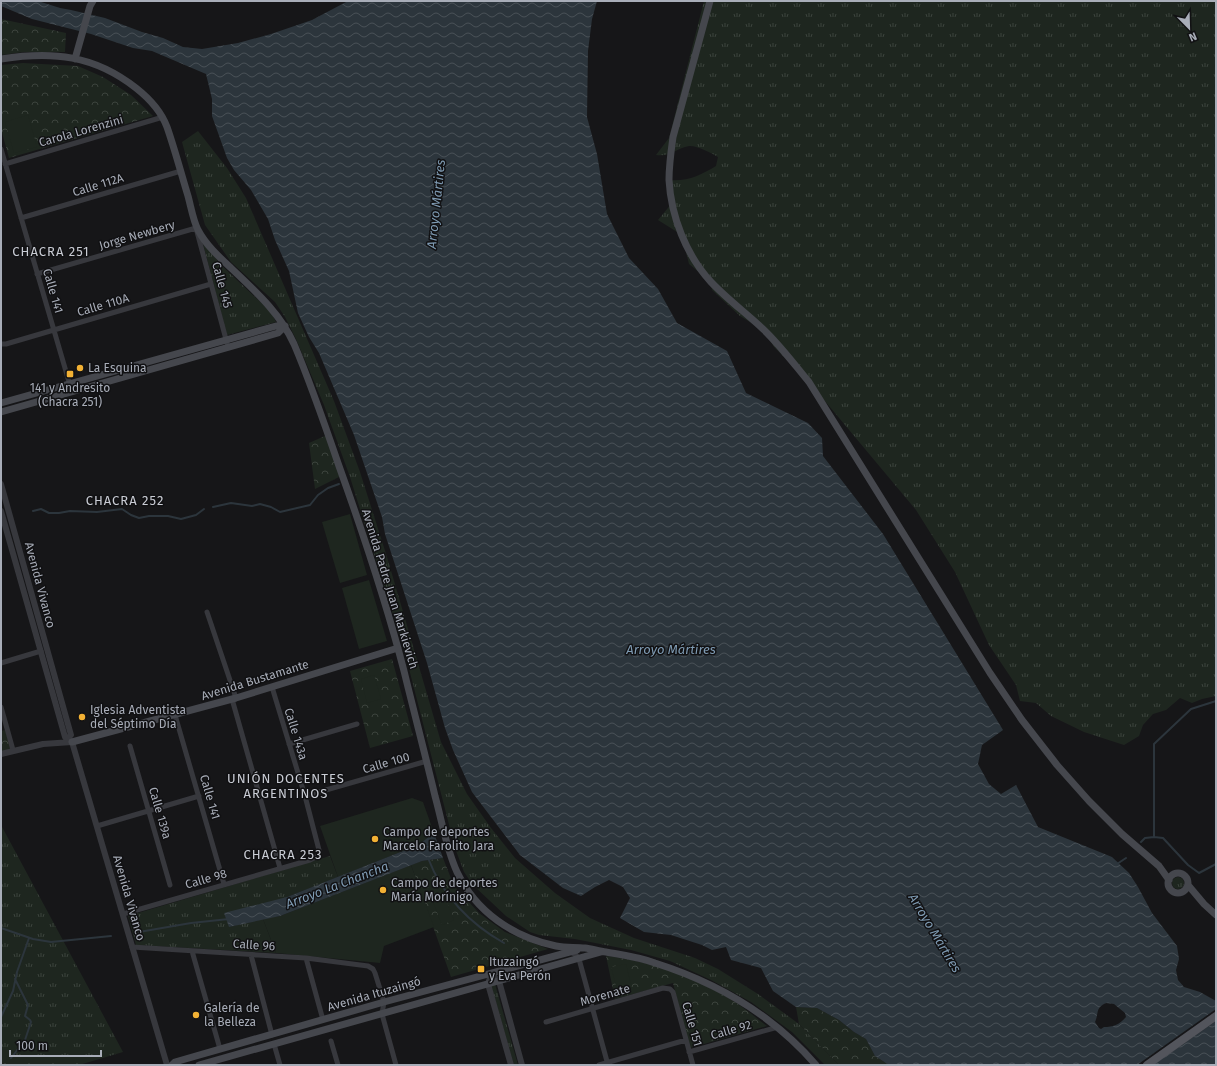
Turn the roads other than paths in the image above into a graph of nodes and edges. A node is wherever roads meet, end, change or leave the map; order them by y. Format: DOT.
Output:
graph roads {
  1 [pos="710,1"];
  2 [pos="91,3"];
  3 [pos="75,59"];
  4 [pos="1,60"];
  5 [pos="163,117"];
  6 [pos="1,149"];
  7 [pos="5,164"];
  8 [pos="181,171"];
  9 [pos="21,218"];
  10 [pos="196,228"];
  11 [pos="37,274"];
  12 [pos="211,284"];
  13 [pos="284,326"];
  14 [pos="54,330"];
  15 [pos="227,343"];
  16 [pos="1,344"];
  17 [pos="69,384"];
  18 [pos="72,392"];
  19 [pos="1,403"];
  20 [pos="1,412"];
  21 [pos="1,484"];
  22 [pos="1,511"];
  23 [pos="207,612"];
  24 [pos="398,648"];
  25 [pos="41,651"];
  26 [pos="1,663"];
  27 [pos="272,687"];
  28 [pos="234,699"];
  29 [pos="1,707"];
  30 [pos="176,714"];
  31 [pos="357,724"];
  32 [pos="70,740"];
  33 [pos="289,744"];
  34 [pos="130,746"];
  35 [pos="13,750"];
  36 [pos="1,754"];
  37 [pos="427,761"];
  38 [pos="199,796"];
  39 [pos="305,796"];
  40 [pos="149,811"];
  41 [pos="97,826"];
  42 [pos="318,856"];
  43 [pos="1159,866"];
  44 [pos="280,868"];
  45 [pos="1174,874"];
  46 [pos="1169,880"];
  47 [pos="224,884"];
  48 [pos="170,885"];
  49 [pos="1185,888"];
  50 [pos="123,914"];
  51 [pos="1216,915"];
  52 [pos="132,946"];
  53 [pos="583,948"];
  54 [pos="192,951"];
  55 [pos="571,952"];
  56 [pos="603,952"];
  57 [pos="251,955"];
  58 [pos="306,958"];
  59 [pos="579,959"];
  60 [pos="491,974"];
  61 [pos="499,981"];
  62 [pos="488,984"];
  63 [pos="670,989"];
  64 [pos="384,1002"];
  65 [pos="593,1008"];
  66 [pos="382,1014"];
  67 [pos="1216,1016"];
  68 [pos="323,1020"];
  69 [pos="546,1022"];
  70 [pos="778,1027"];
  71 [pos="272,1035"];
  72 [pos="686,1040"];
  73 [pos="331,1041"];
  74 [pos="274,1044"];
  75 [pos="220,1049"];
  76 [pos="689,1052"];
  77 [pos="608,1064"];
  78 [pos="167,1065"];
  79 [pos="172,1065"];
  80 [pos="199,1065"];
  81 [pos="280,1065"];
  82 [pos="338,1065"];
  83 [pos="396,1065"];
  84 [pos="511,1065"];
  85 [pos="522,1065"];
  86 [pos="599,1065"];
  87 [pos="693,1065"];
  88 [pos="816,1065"];
  89 [pos="1147,1065"];
  1 -- 43 [label="main road"];
  2 -- 3 [label="main road"];
  3 -- 4 [label="main road, Avenida Padre Juan Markievich"];
  3 -- 5 [label="main road, Avenida Padre Juan Markievich"];
  5 -- 7 [label="street, Carola Lorenzini"];
  5 -- 8 [label="main road, Avenida Padre Juan Markievich"];
  6 -- 7 [label="street, Calle 141"];
  7 -- 9 [label="street, Calle 141"];
  8 -- 9 [label="street, Calle 112A"];
  8 -- 10 [label="main road, Avenida Padre Juan Markievich"];
  9 -- 11 [label="street, Calle 141"];
  10 -- 11 [label="street, Jorge Newbery"];
  10 -- 12 [label="street, Calle 145"];
  10 -- 13 [label="main road, Avenida Padre Juan Markievich"];
  11 -- 14 [label="street, Calle 141"];
  12 -- 14 [label="street, Calle 110A"];
  12 -- 15 [label="street, Calle 145"];
  13 -- 15 [label="main road"];
  13 -- 24 [label="main road, Avenida Padre Juan Markievich"];
  14 -- 16 [label="street, Calle 110A"];
  14 -- 17 [label="street, Calle 141"];
  15 -- 17 [label="main road"];
  15 -- 18 [label="main road"];
  17 -- 18 [label="street, Calle 141"];
  17 -- 19 [label="main road"];
  18 -- 20 [label="main road"];
  21 -- 32 [label="street, Avenida Vivanco"];
  22 -- 25 [label="street, Avenida Vivanco"];
  23 -- 28 [label="street"];
  24 -- 27 [label="main road, Avenida Bustamante"];
  24 -- 37 [label="main road, Avenida Padre Juan Markievich"];
  25 -- 26 [label="street"];
  25 -- 32 [label="street, Avenida Vivanco"];
  27 -- 28 [label="main road, Avenida Bustamante"];
  27 -- 33 [label="street, Calle 143a"];
  28 -- 30 [label="main road, Avenida Bustamante"];
  28 -- 44 [label="street"];
  29 -- 35 [label="street"];
  30 -- 32 [label="main road, Avenida Bustamante"];
  30 -- 38 [label="street, Calle 141"];
  31 -- 33 [label="street"];
  32 -- 35 [label="street, Avenida Bustamante"];
  32 -- 41 [label="street, Avenida Vivanco"];
  33 -- 39 [label="street, Calle 143a"];
  34 -- 40 [label="street, Calle 139a"];
  35 -- 36 [label="street, Avenida Bustamante"];
  37 -- 39 [label="street, Calle 100"];
  37 -- 53 [label="main road, Avenida Padre Juan Markievich"];
  38 -- 40 [label="street"];
  38 -- 47 [label="street, Calle 141"];
  39 -- 42 [label="street, Calle 143a"];
  40 -- 41 [label="street"];
  40 -- 48 [label="street, Calle 139a"];
  41 -- 50 [label="street, Avenida Vivanco"];
  42 -- 44 [label="street, Calle 98"];
  43 -- 45 [label="main road"];
  43 -- 46 [label="main road"];
  44 -- 47 [label="street, Calle 98"];
  45 -- 46 [label="main road"];
  45 -- 49 [label="main road"];
  46 -- 49 [label="main road"];
  47 -- 50 [label="street, Calle 98"];
  49 -- 51 [label="main road"];
  50 -- 52 [label="street, Avenida Vivanco"];
  52 -- 54 [label="street, Calle 96"];
  52 -- 78 [label="street, Avenida Vivanco"];
  53 -- 55 [label="main road, Avenida Ituzaingó"];
  53 -- 56 [label="main road, Avenida Padre Juan Markievich"];
  54 -- 57 [label="street, Calle 96"];
  54 -- 75 [label="street"];
  55 -- 59 [label="street"];
  55 -- 60 [label="main road, Avenida Ituzaingó"];
  56 -- 59 [label="main road, Avenida Ituzaingó"];
  56 -- 70 [label="main road, Avenida Padre Juan Markievich"];
  57 -- 58 [label="street, Calle 96"];
  57 -- 71 [label="street"];
  58 -- 64 [label="street, Calle 96"];
  58 -- 68 [label="street"];
  59 -- 61 [label="main road, Avenida Ituzaingó"];
  59 -- 65 [label="street"];
  60 -- 61 [label="street"];
  60 -- 62 [label="street"];
  60 -- 64 [label="main road, Avenida Ituzaingó"];
  61 -- 62 [label="main road, Avenida Ituzaingó"];
  61 -- 85 [label="street"];
  62 -- 66 [label="main road, Avenida Ituzaingó"];
  62 -- 84 [label="street"];
  63 -- 65 [label="street, Morenate"];
  63 -- 72 [label="street, Calle 151"];
  64 -- 66 [label="street"];
  64 -- 68 [label="main road, Avenida Ituzaingó"];
  65 -- 69 [label="street, Morenate"];
  65 -- 77 [label="street"];
  66 -- 74 [label="main road, Avenida Ituzaingó"];
  66 -- 83 [label="street"];
  67 -- 89 [label="main road"];
  68 -- 71 [label="main road, Avenida Ituzaingó"];
  70 -- 76 [label="street, Calle 92"];
  70 -- 88 [label="main road, Avenida Padre Juan Markievich"];
  71 -- 75 [label="main road, Avenida Ituzaingó"];
  72 -- 76 [label="street, Calle 151"];
  72 -- 77 [label="street"];
  73 -- 82 [label="street"];
  74 -- 80 [label="main road, Avenida Ituzaingó"];
  74 -- 81 [label="street"];
  75 -- 79 [label="main road, Avenida Ituzaingó"];
  76 -- 87 [label="street, Calle 151"];
  77 -- 86 [label="street"];
}
